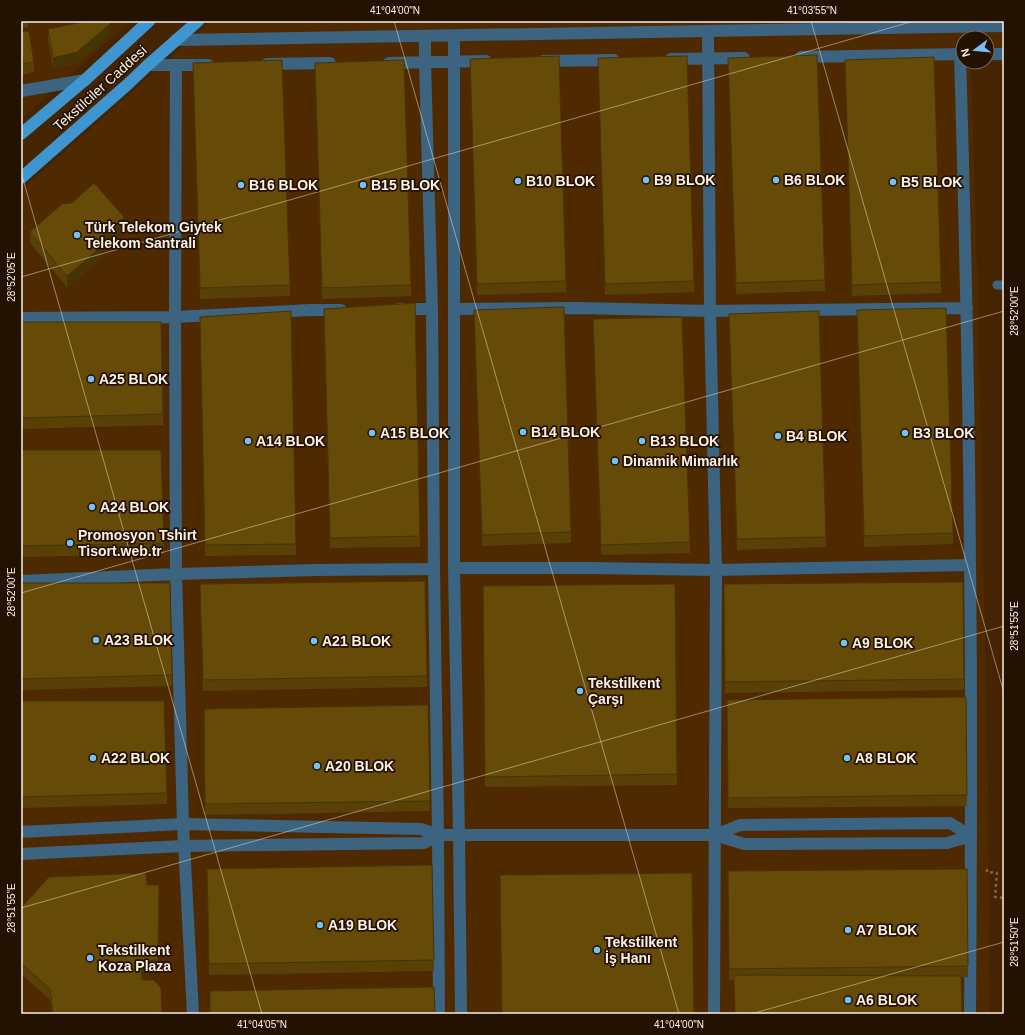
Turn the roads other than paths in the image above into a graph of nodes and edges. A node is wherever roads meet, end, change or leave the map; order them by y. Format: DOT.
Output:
graph roads {
  1 [pos="149,21"];
  2 [pos="198,21"];
  3 [pos="1004,26"];
  4 [pos="708,31"];
  5 [pos="425,36"];
  6 [pos="454,36"];
  7 [pos="176,40"];
  8 [pos="955,54"];
  9 [pos="787,57"];
  10 [pos="708,58"];
  11 [pos="756,58"];
  12 [pos="628,59"];
  13 [pos="660,59"];
  14 [pos="501,61"];
  15 [pos="533,61"];
  16 [pos="425,62"];
  17 [pos="454,62"];
  18 [pos="339,63"];
  19 [pos="378,63"];
  20 [pos="223,64"];
  21 [pos="254,64"];
  22 [pos="148,65"];
  23 [pos="176,65"];
  24 [pos="962,70"];
  25 [pos="85,80"];
  26 [pos="21,91"];
  27 [pos="21,134"];
  28 [pos="21,178"];
  29 [pos="967,308"];
  30 [pos="386,309"];
  31 [pos="432,309"];
  32 [pos="454,309"];
  33 [pos="356,310"];
  34 [pos="710,311"];
  35 [pos="175,317"];
  36 [pos="21,318"];
  37 [pos="970,565"];
  38 [pos="454,568"];
  39 [pos="434,569"];
  40 [pos="716,570"];
  41 [pos="176,574"];
  42 [pos="21,581"];
  43 [pos="183,824"];
  44 [pos="21,832"];
  45 [pos="438,835"];
  46 [pos="459,835"];
  47 [pos="715,835"];
  48 [pos="971,836"];
  49 [pos="184,846"];
  50 [pos="21,854"];
  51 [pos="193,1014"];
  52 [pos="439,1014"];
  53 [pos="461,1014"];
  54 [pos="714,1014"];
  55 [pos="970,1014"];
  1 -- 25 [label="main road, Tekstilciler Caddesi"];
  2 -- 7 [label="main road, Tekstilciler Caddesi"];
  3 -- 4 [label="street"];
  4 -- 6 [label="street"];
  4 -- 10 [label="street"];
  5 -- 6 [label="street"];
  5 -- 7 [label="street"];
  5 -- 16 [label="street"];
  6 -- 17 [label="street"];
  7 -- 22 [label="main road, Tekstilciler Caddesi"];
  8 -- 9 [label="street"];
  10 -- 11 [label="street"];
  10 -- 13 [label="street"];
  10 -- 34 [label="street"];
  12 -- 15 [label="street"];
  14 -- 17 [label="street"];
  16 -- 17 [label="street"];
  16 -- 19 [label="street"];
  16 -- 31 [label="street"];
  17 -- 32 [label="street"];
  18 -- 21 [label="street"];
  20 -- 23 [label="street"];
  22 -- 23 [label="street"];
  22 -- 28 [label="main road, Tekstilciler Caddesi"];
  23 -- 35 [label="street"];
  24 -- 29 [label="street"];
  25 -- 26 [label="street"];
  25 -- 27 [label="main road, Tekstilciler Caddesi"];
  29 -- 34 [label="street"];
  29 -- 37 [label="street"];
  30 -- 31 [label="street"];
  31 -- 32 [label="street"];
  31 -- 39 [label="street"];
  32 -- 34 [label="street"];
  32 -- 38 [label="street"];
  33 -- 35 [label="street"];
  34 -- 40 [label="street"];
  35 -- 36 [label="street"];
  35 -- 41 [label="street"];
  37 -- 40 [label="street"];
  37 -- 48 [label="street"];
  38 -- 39 [label="street"];
  38 -- 40 [label="street"];
  38 -- 46 [label="street"];
  39 -- 41 [label="street"];
  39 -- 45 [label="street"];
  40 -- 47 [label="street"];
  41 -- 42 [label="street"];
  41 -- 43 [label="street"];
  43 -- 44 [label="street"];
  43 -- 45 [label="street"];
  43 -- 49 [label="street"];
  45 -- 46 [label="street"];
  45 -- 49 [label="street"];
  45 -- 52 [label="street"];
  46 -- 47 [label="street"];
  46 -- 53 [label="street"];
  47 -- 48 [label="street"];
  47 -- 48 [label="street"];
  47 -- 54 [label="street"];
  48 -- 55 [label="street"];
  49 -- 50 [label="street"];
  49 -- 51 [label="street"];
}
